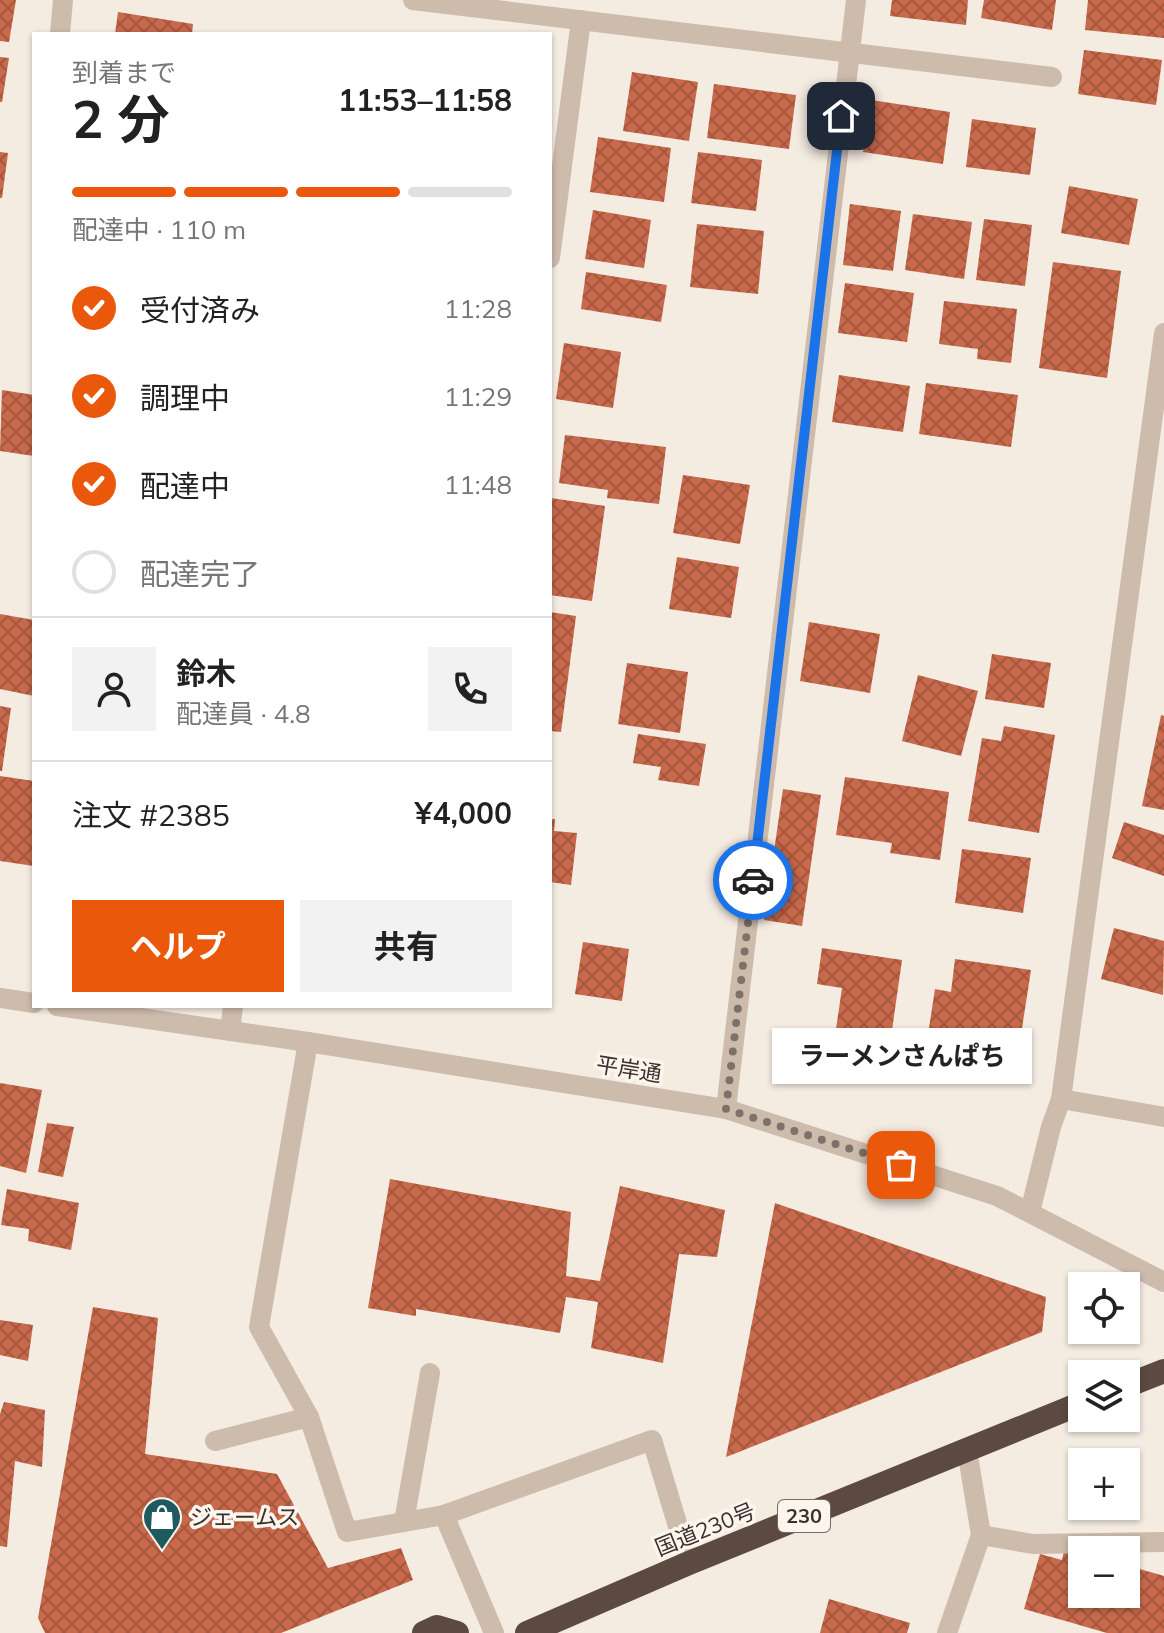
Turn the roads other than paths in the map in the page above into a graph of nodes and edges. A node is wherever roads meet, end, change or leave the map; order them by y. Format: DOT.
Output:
graph roads {
  1 [pos="63,0"];
  2 [pos="413,0"];
  3 [pos="856,0"];
  4 [pos="581,20"];
  5 [pos="60,32"];
  6 [pos="849,52"];
  7 [pos="1052,77"];
  8 [pos="552,243"];
  9 [pos="1164,333"];
  10 [pos="0,998"];
  11 [pos="32,1003"];
  12 [pos="71,1008"];
  13 [pos="233,1008"];
  14 [pos="230,1031"];
  15 [pos="308,1042"];
  16 [pos="1061,1099"];
  17 [pos="726,1109"];
  18 [pos="1164,1117"];
  19 [pos="1030,1212"];
  20 [pos="1164,1282"];
  21 [pos="1164,1371"];
  22 [pos="430,1373"];
  23 [pos="1140,1380"];
  24 [pos="1068,1409"];
  25 [pos="309,1417"];
  26 [pos="215,1441"];
  27 [pos="967,1450"];
  28 [pos="444,1515"];
  29 [pos="404,1522"];
  30 [pos="981,1535"];
  31 [pos="1164,1542"];
  32 [pos="689,1563"];
  33 [pos="424,1633"];
  34 [pos="457,1633"];
  35 [pos="494,1633"];
  36 [pos="527,1633"];
  37 [pos="947,1633"];
  1 -- 5 [label="street"];
  2 -- 4 [label="street"];
  3 -- 6 [label="street"];
  4 -- 6 [label="street"];
  4 -- 8 [label="street"];
  6 -- 7 [label="street"];
  6 -- 17 [label="street"];
  9 -- 16 [label="street"];
  10 -- 11 [label="street"];
  12 -- 14 [label="street, 平岸通"];
  13 -- 14 [label="street"];
  14 -- 15 [label="street, 平岸通"];
  15 -- 17 [label="street, 平岸通"];
  15 -- 25 [label="street"];
  16 -- 18 [label="street"];
  16 -- 19 [label="street"];
  17 -- 19 [label="street, 平岸通"];
  19 -- 20 [label="street, 平岸通"];
  21 -- 23 [label="highway"];
  22 -- 29 [label="street"];
  24 -- 27 [label="highway, 国道230号 / 230"];
  25 -- 26 [label="street"];
  25 -- 29 [label="street"];
  27 -- 30 [label="street"];
  27 -- 32 [label="highway, 国道230号 / 230"];
  28 -- 29 [label="street"];
  28 -- 32 [label="street"];
  28 -- 35 [label="street"];
  30 -- 31 [label="street"];
  30 -- 37 [label="street"];
  32 -- 36 [label="highway, 国道230号 / 230"];
  33 -- 34 [label="highway"];
}
